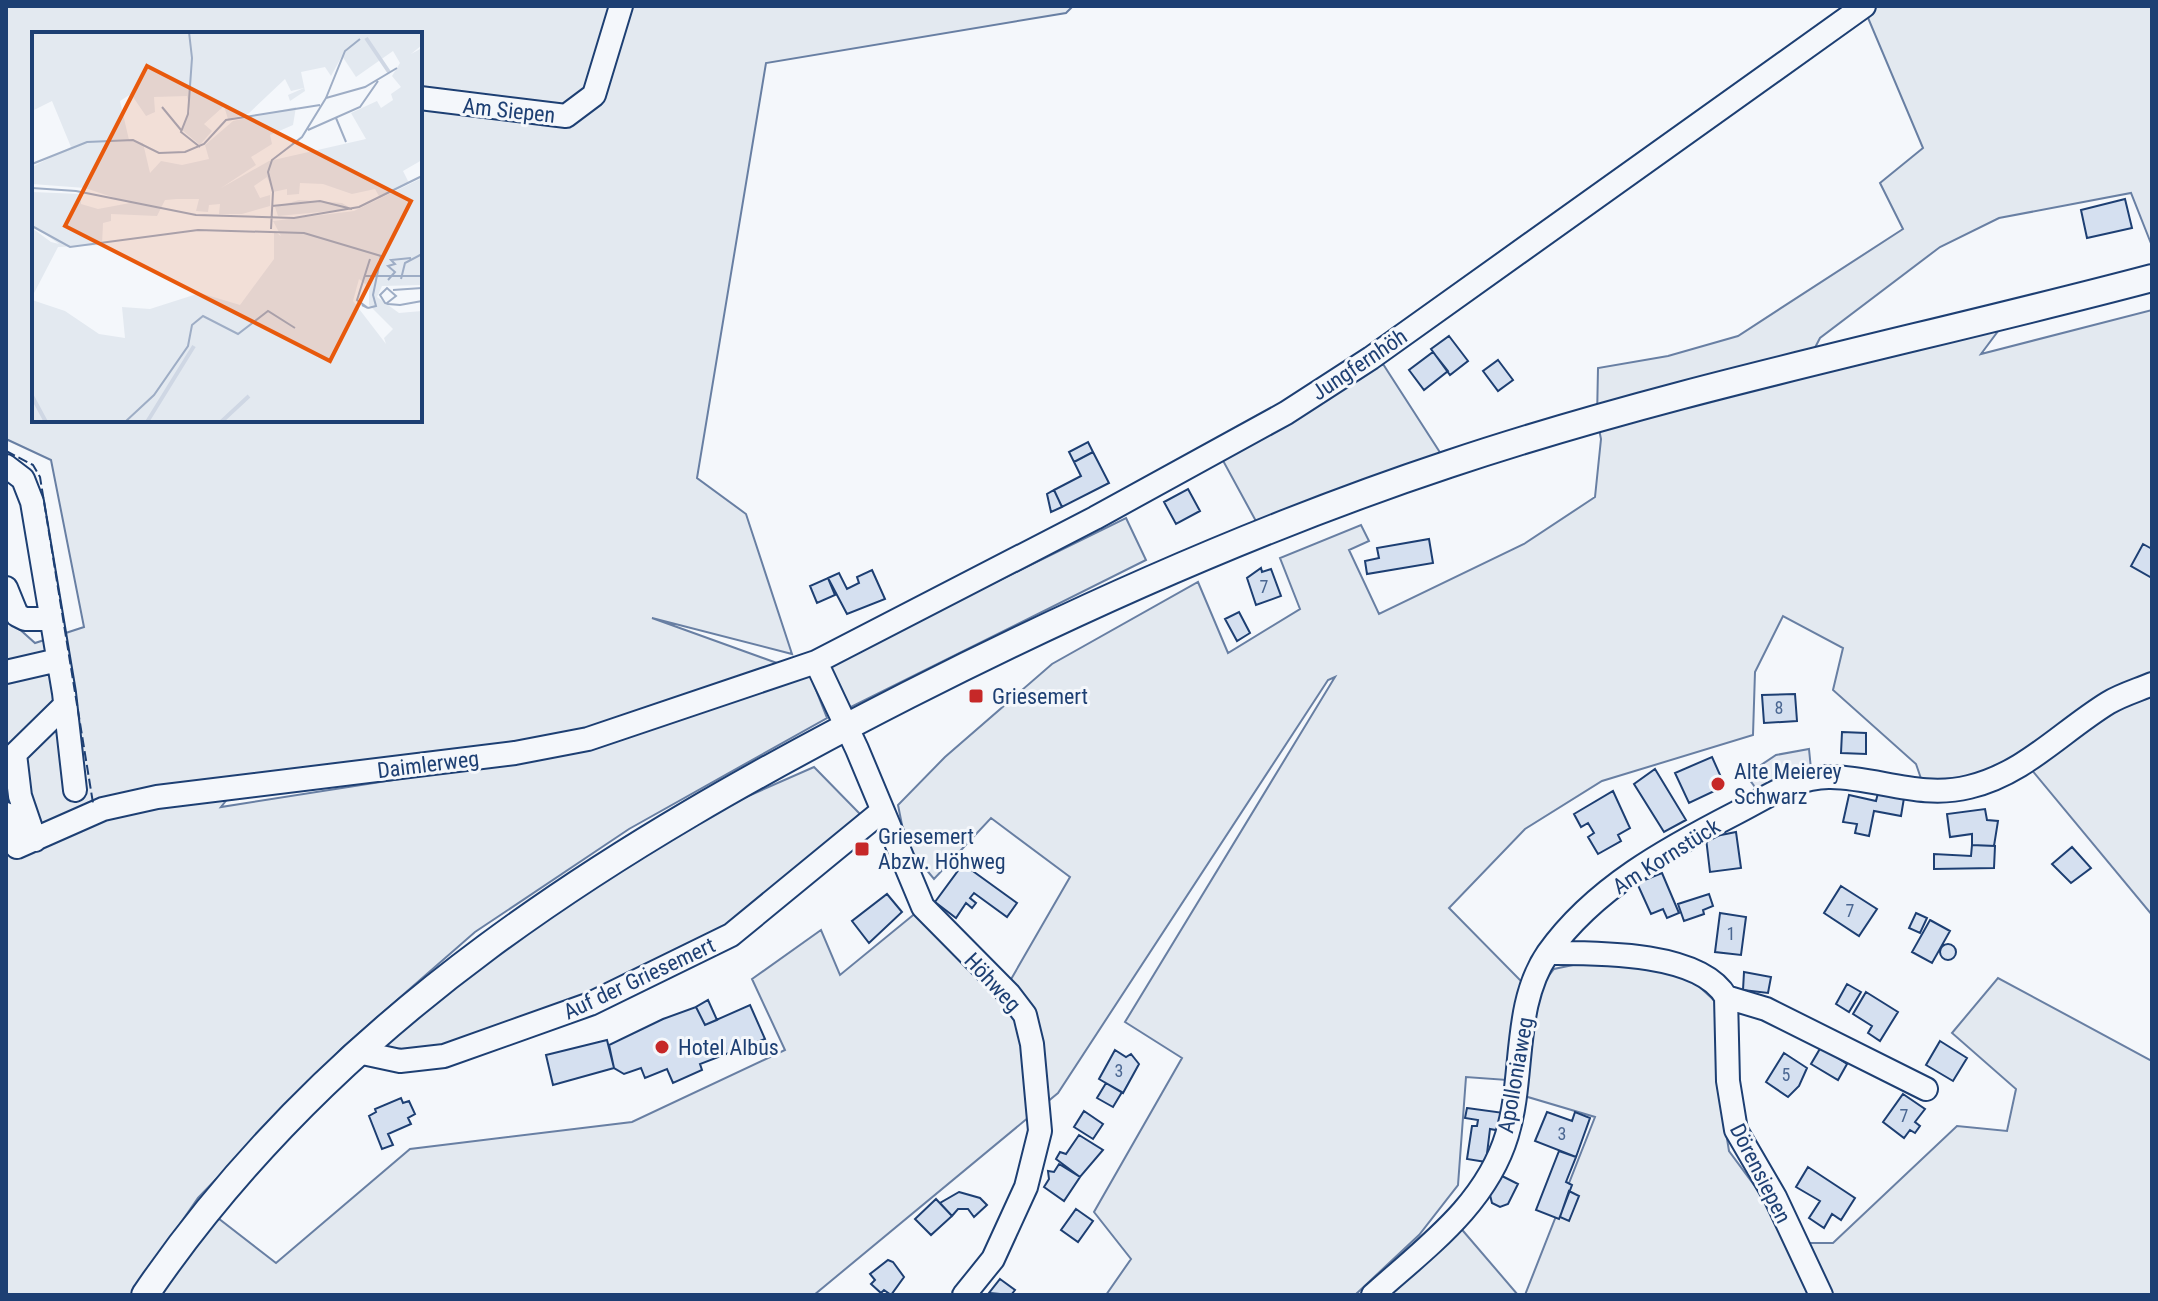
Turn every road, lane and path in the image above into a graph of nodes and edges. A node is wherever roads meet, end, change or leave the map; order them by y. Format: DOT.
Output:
graph roads {
  1 [pos="621,6"];
  2 [pos="1864,6"];
  3 [pos="422,98"];
  4 [pos="2152,278"];
  5 [pos="6,466"];
  6 [pos="6,588"];
  7 [pos="50,619"];
  8 [pos="58,660"];
  9 [pos="816,662"];
  10 [pos="6,672"];
  11 [pos="2152,684"];
  12 [pos="64,706"];
  13 [pos="846,727"];
  14 [pos="75,790"];
  15 [pos="882,811"];
  16 [pos="6,814"];
  17 [pos="26,843"];
  18 [pos="1548,953"];
  19 [pos="1726,997"];
  20 [pos="358,1052"];
  21 [pos="1926,1089"];
  22 [pos="145,1295"];
  23 [pos="964,1295"];
  24 [pos="1373,1295"];
  25 [pos="1821,1295"];
  1 -- 3 [label="street, Am Siepen"];
  2 -- 9 [label="street, Jungfernhöh"];
  4 -- 13 [label="main road"];
  5 -- 7 [label="street"];
  6 -- 7 [label="street"];
  7 -- 8 [label="street"];
  8 -- 10 [label="street"];
  8 -- 12 [label="street"];
  9 -- 13 [label="street, Höhweg"];
  9 -- 17 [label="street, Daimlerweg"];
  11 -- 18 [label="street, Am Kornstück"];
  12 -- 14 [label="street"];
  12 -- 17 [label="street"];
  13 -- 15 [label="street, Höhweg"];
  13 -- 20 [label="main road"];
  15 -- 20 [label="street, Auf der Griesemert"];
  15 -- 23 [label="street, Höhweg"];
  16 -- 17 [label="street"];
  18 -- 19 [label="street"];
  18 -- 24 [label="street, Apolloniaweg"];
  19 -- 21 [label="street"];
  19 -- 25 [label="street, Dörensiepen"];
  20 -- 22 [label="main road"];
}
